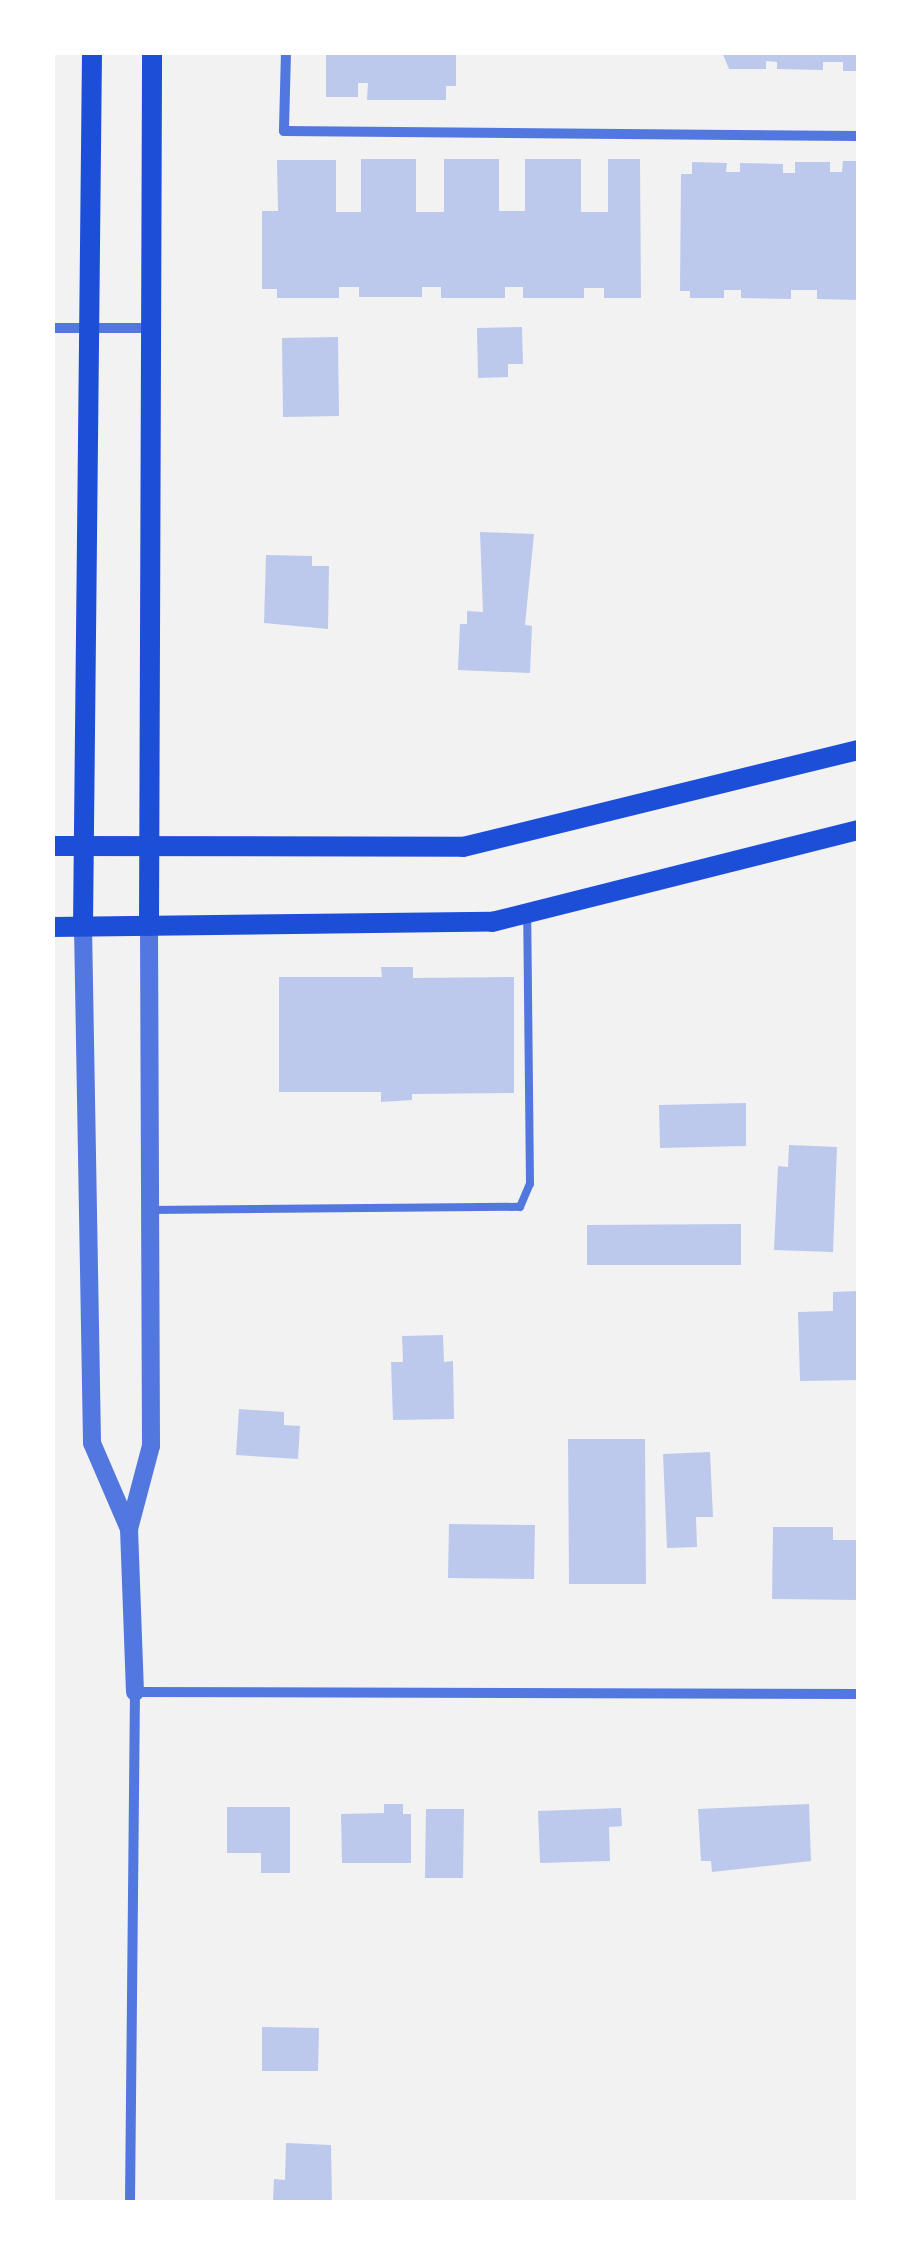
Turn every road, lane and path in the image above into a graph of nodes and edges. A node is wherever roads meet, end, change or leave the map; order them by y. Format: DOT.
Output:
graph roads {
  1 [pos="92,52"];
  2 [pos="152,52"];
  3 [pos="286,52"];
  4 [pos="858,136"];
  5 [pos="52,328"];
  6 [pos="92,328"];
  7 [pos="151,328"];
  8 [pos="858,750"];
  9 [pos="858,830"];
  10 [pos="52,846"];
  11 [pos="84,846"];
  12 [pos="150,846"];
  13 [pos="526,914"];
  14 [pos="84,926"];
  15 [pos="149,926"];
  16 [pos="52,927"];
  17 [pos="150,1210"];
  18 [pos="129,1529"];
  19 [pos="135,1692"];
  20 [pos="858,1694"];
  21 [pos="130,2202"];
  1 -- 6 [label="main road"];
  2 -- 7 [label="main road"];
  3 -- 4 [label="street"];
  5 -- 6 [label="street"];
  6 -- 7 [label="street"];
  6 -- 11 [label="main road"];
  7 -- 12 [label="main road"];
  8 -- 12 [label="main road"];
  9 -- 13 [label="main road"];
  10 -- 11 [label="main road"];
  11 -- 12 [label="main road"];
  11 -- 14 [label="main road"];
  12 -- 15 [label="main road"];
  13 -- 15 [label="main road"];
  13 -- 17 [label="lane"];
  14 -- 15 [label="main road"];
  14 -- 16 [label="main road"];
  14 -- 18 [label="street"];
  15 -- 17 [label="street"];
  17 -- 18 [label="street"];
  18 -- 19 [label="street"];
  19 -- 20 [label="street"];
  19 -- 21 [label="street"];
}
